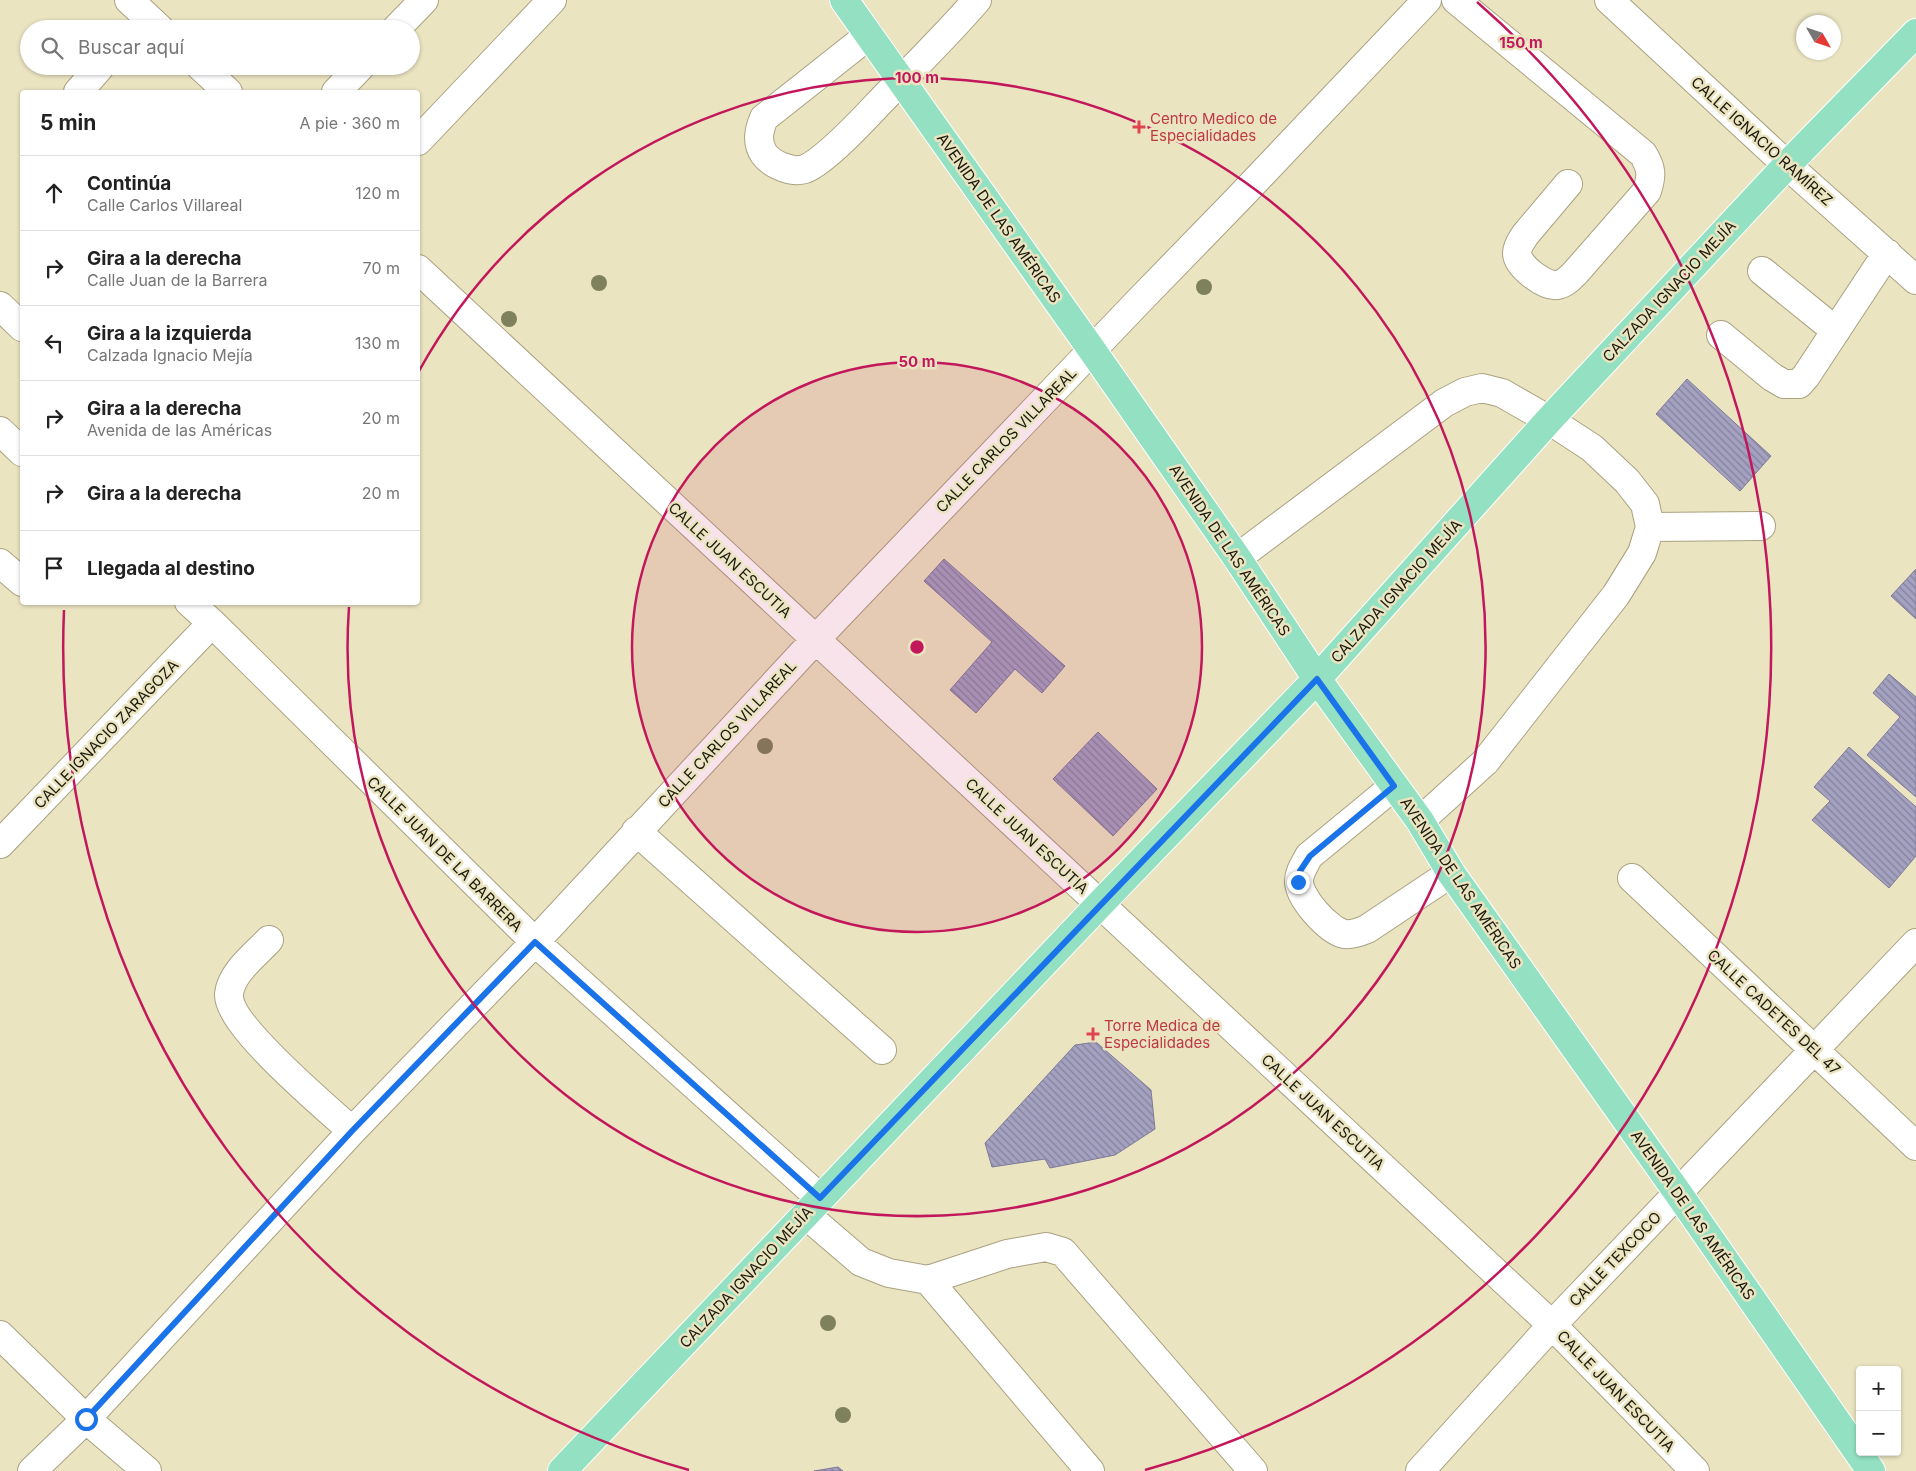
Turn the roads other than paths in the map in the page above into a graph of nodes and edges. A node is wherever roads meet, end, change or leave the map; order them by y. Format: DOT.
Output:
graph roads {
  1 [pos="129,0"];
  2 [pos="424,0"];
  3 [pos="552,0"];
  4 [pos="844,0"];
  5 [pos="977,0"];
  6 [pos="1427,0"];
  7 [pos="1456,0"];
  8 [pos="1609,0"];
  9 [pos="150,20"];
  10 [pos="405,20"];
  11 [pos="1916,33"];
  12 [pos="869,35"];
  13 [pos="92,75"];
  14 [pos="210,75"];
  15 [pos="352,75"];
  16 [pos="901,80"];
  17 [pos="80,90"];
  18 [pos="226,90"];
  19 [pos="338,90"];
  20 [pos="420,139"];
  21 [pos="1787,165"];
  22 [pos="1568,184"];
  23 [pos="1887,253"];
  24 [pos="420,271"];
  25 [pos="1762,271"];
  26 [pos="1915,276"];
  27 [pos="0,306"];
  28 [pos="20,325"];
  29 [pos="1836,331"];
  30 [pos="1721,335"];
  31 [pos="1092,350"];
  32 [pos="1549,420"];
  33 [pos="1761,526"];
  34 [pos="1650,527"];
  35 [pos="1237,558"];
  36 [pos="0,563"];
  37 [pos="20,580"];
  38 [pos="191,605"];
  39 [pos="212,623"];
  40 [pos="815,640"];
  41 [pos="1317,679"];
  42 [pos="1394,786"];
  43 [pos="1420,821"];
  44 [pos="636,831"];
  45 [pos="0,844"];
  46 [pos="1451,873"];
  47 [pos="1632,878"];
  48 [pos="1100,904"];
  49 [pos="269,940"];
  50 [pos="535,942"];
  51 [pos="1916,943"];
  52 [pos="882,1050"];
  53 [pos="1815,1051"];
  54 [pos="352,1131"];
  55 [pos="1916,1146"];
  56 [pos="1678,1193"];
  57 [pos="813,1206"];
  58 [pos="928,1280"];
  59 [pos="1552,1325"];
  60 [pos="0,1335"];
  61 [pos="86,1419"];
  62 [pos="32,1471"];
  63 [pos="147,1471"];
  64 [pos="562,1471"];
  65 [pos="1090,1471"];
  66 [pos="1253,1471"];
  67 [pos="1420,1471"];
  68 [pos="1695,1471"];
  69 [pos="1871,1471"];
  1 -- 9 [label="street"];
  2 -- 10 [label="street"];
  3 -- 20 [label="street"];
  4 -- 12 [label="main road, AVENIDA DE LAS AMÉRICAS"];
  5 -- 16 [label="street"];
  6 -- 31 [label="street, CALLE CARLOS VILLAREAL"];
  7 -- 22 [label="street"];
  8 -- 21 [label="street, CALLE IGNACIO RAMÍREZ"];
  11 -- 21 [label="main road, CALZADA IGNACIO MEJÍA"];
  12 -- 16 [label="main road, AVENIDA DE LAS AMÉRICAS"];
  12 -- 16 [label="street"];
  13 -- 17 [label="street"];
  14 -- 18 [label="street"];
  15 -- 19 [label="street"];
  16 -- 31 [label="main road, AVENIDA DE LAS AMÉRICAS"];
  21 -- 23 [label="street, CALLE IGNACIO RAMÍREZ"];
  21 -- 32 [label="main road, CALZADA IGNACIO MEJÍA"];
  23 -- 26 [label="street, CALLE IGNACIO RAMÍREZ"];
  23 -- 29 [label="street"];
  24 -- 40 [label="street, CALLE JUAN ESCUTIA"];
  25 -- 29 [label="street"];
  27 -- 28 [label="street"];
  29 -- 30 [label="street"];
  31 -- 35 [label="main road, AVENIDA DE LAS AMÉRICAS"];
  31 -- 40 [label="street, CALLE CARLOS VILLAREAL"];
  32 -- 34 [label="street"];
  32 -- 35 [label="street"];
  32 -- 41 [label="main road, CALZADA IGNACIO MEJÍA"];
  33 -- 34 [label="street"];
  34 -- 43 [label="street"];
  35 -- 41 [label="main road, AVENIDA DE LAS AMÉRICAS"];
  36 -- 37 [label="street"];
  38 -- 39 [label="street, CALLE JUAN DE LA BARRERA"];
  39 -- 45 [label="street, CALLE IGNACIO ZARAGOZA"];
  39 -- 50 [label="street, CALLE JUAN DE LA BARRERA"];
  40 -- 44 [label="street, CALLE CARLOS VILLAREAL"];
  40 -- 48 [label="street, CALLE JUAN ESCUTIA"];
  41 -- 42 [label="main road, AVENIDA DE LAS AMÉRICAS"];
  41 -- 48 [label="main road, CALZADA IGNACIO MEJÍA"];
  42 -- 43 [label="main road, AVENIDA DE LAS AMÉRICAS"];
  42 -- 46 [label="street"];
  43 -- 46 [label="main road, AVENIDA DE LAS AMÉRICAS"];
  44 -- 50 [label="street, CALLE CARLOS VILLAREAL"];
  44 -- 52 [label="street"];
  46 -- 56 [label="main road, AVENIDA DE LAS AMÉRICAS"];
  47 -- 53 [label="street, CALLE CADETES DEL 47"];
  48 -- 57 [label="main road, CALZADA IGNACIO MEJÍA"];
  48 -- 59 [label="street, CALLE JUAN ESCUTIA"];
  49 -- 54 [label="street"];
  50 -- 54 [label="street, CALLE CARLOS VILLAREAL"];
  50 -- 57 [label="street, CALLE JUAN DE LA BARRERA"];
  51 -- 53 [label="street, CALLE TEXCOCO"];
  53 -- 55 [label="street, CALLE CADETES DEL 47"];
  53 -- 56 [label="street, CALLE TEXCOCO"];
  54 -- 61 [label="street, CALLE CARLOS VILLAREAL"];
  56 -- 59 [label="street, CALLE TEXCOCO"];
  56 -- 69 [label="main road, AVENIDA DE LAS AMÉRICAS"];
  57 -- 58 [label="street, CALLE JUAN DE LA BARRERA"];
  57 -- 64 [label="main road, CALZADA IGNACIO MEJÍA"];
  58 -- 65 [label="street"];
  58 -- 66 [label="street"];
  59 -- 67 [label="street, CALLE TEXCOCO"];
  59 -- 68 [label="street, CALLE JUAN ESCUTIA"];
  60 -- 61 [label="street"];
  61 -- 62 [label="street, CALLE CARLOS VILLAREAL"];
  61 -- 63 [label="street"];
}
